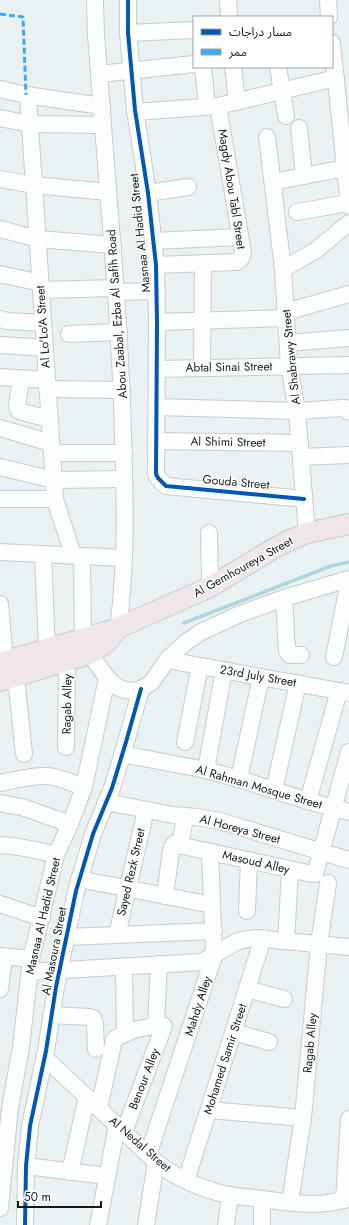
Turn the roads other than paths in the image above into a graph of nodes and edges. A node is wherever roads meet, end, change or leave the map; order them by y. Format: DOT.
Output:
graph roads {
  1 [pos="95,0"];
  2 [pos="128,0"];
  3 [pos="228,0"];
  4 [pos="328,0"];
  5 [pos="229,16"];
  6 [pos="329,16"];
  7 [pos="193,30"];
  8 [pos="128,33"];
  9 [pos="333,56"];
  10 [pos="193,64"];
  11 [pos="203,68"];
  12 [pos="234,68"];
  13 [pos="278,68"];
  14 [pos="132,71"];
  15 [pos="99,74"];
  16 [pos="336,78"];
  17 [pos="0,89"];
  18 [pos="282,91"];
  19 [pos="28,96"];
  20 [pos="238,102"];
  21 [pos="102,106"];
  22 [pos="213,106"];
  23 [pos="344,106"];
  24 [pos="135,112"];
  25 [pos="286,116"];
  26 [pos="0,118"];
  27 [pos="30,124"];
  28 [pos="103,125"];
  29 [pos="299,128"];
  30 [pos="267,137"];
  31 [pos="345,168"];
  32 [pos="304,176"];
  33 [pos="0,179"];
  34 [pos="273,182"];
  35 [pos="34,185"];
  36 [pos="188,187"];
  37 [pos="108,192"];
  38 [pos="148,193"];
  39 [pos="349,204"];
  40 [pos="297,212"];
  41 [pos="349,223"];
  42 [pos="0,229"];
  43 [pos="240,237"];
  44 [pos="38,239"];
  45 [pos="153,241"];
  46 [pos="113,245"];
  47 [pos="203,264"];
  48 [pos="156,265"];
  49 [pos="282,269"];
  50 [pos="0,274"];
  51 [pos="41,286"];
  52 [pos="116,290"];
  53 [pos="157,291"];
  54 [pos="349,294"];
  55 [pos="286,315"];
  56 [pos="3,320"];
  57 [pos="203,321"];
  58 [pos="157,322"];
  59 [pos="43,323"];
  60 [pos="119,332"];
  61 [pos="69,334"];
  62 [pos="349,338"];
  63 [pos="288,343"];
  64 [pos="1,348"];
  65 [pos="45,348"];
  66 [pos="349,364"];
  67 [pos="290,366"];
  68 [pos="202,368"];
  69 [pos="157,369"];
  70 [pos="0,377"];
  71 [pos="21,379"];
  72 [pos="47,385"];
  73 [pos="122,390"];
  74 [pos="156,407"];
  75 [pos="297,411"];
  76 [pos="349,412"];
  77 [pos="50,419"];
  78 [pos="0,428"];
  79 [pos="156,441"];
  80 [pos="52,448"];
  81 [pos="300,450"];
  82 [pos="124,453"];
  83 [pos="349,455"];
  84 [pos="0,467"];
  85 [pos="124,479"];
  86 [pos="54,480"];
  87 [pos="166,486"];
  88 [pos="0,498"];
  89 [pos="55,499"];
  90 [pos="304,499"];
  91 [pos="349,524"];
  92 [pos="209,533"];
  93 [pos="307,533"];
  94 [pos="0,552"];
  95 [pos="43,554"];
  96 [pos="78,556"];
  97 [pos="124,558"];
  98 [pos="349,580"];
  99 [pos="210,588"];
  100 [pos="284,598"];
  101 [pos="0,604"];
  102 [pos="118,628"];
  103 [pos="87,646"];
  104 [pos="47,648"];
  105 [pos="301,655"];
  106 [pos="334,657"];
  107 [pos="167,660"];
  108 [pos="67,662"];
  109 [pos="200,666"];
  110 [pos="5,670"];
  111 [pos="224,670"];
  112 [pos="261,677"];
  113 [pos="107,678"];
  114 [pos="298,683"];
  115 [pos="141,689"];
  116 [pos="344,692"];
  117 [pos="185,742"];
  118 [pos="66,747"];
  119 [pos="349,752"];
  120 [pos="24,754"];
  121 [pos="122,754"];
  122 [pos="206,770"];
  123 [pos="239,779"];
  124 [pos="0,783"];
  125 [pos="84,787"];
  126 [pos="274,790"];
  127 [pos="308,801"];
  128 [pos="0,802"];
  129 [pos="106,802"];
  130 [pos="146,810"];
  131 [pos="341,810"];
  132 [pos="185,816"];
  133 [pos="70,824"];
  134 [pos="174,844"];
  135 [pos="0,845"];
  136 [pos="210,852"];
  137 [pos="322,852"];
  138 [pos="56,855"];
  139 [pos="249,860"];
  140 [pos="349,860"];
  141 [pos="290,870"];
  142 [pos="79,879"];
  143 [pos="328,883"];
  144 [pos="128,889"];
  145 [pos="165,896"];
  146 [pos="0,904"];
  147 [pos="212,904"];
  148 [pos="247,911"];
  149 [pos="42,918"];
  150 [pos="214,931"];
  151 [pos="117,935"];
  152 [pos="67,937"];
  153 [pos="263,938"];
  154 [pos="286,940"];
  155 [pos="319,944"];
  156 [pos="348,946"];
  157 [pos="2,956"];
  158 [pos="214,956"];
  159 [pos="159,964"];
  160 [pos="30,965"];
  161 [pos="124,966"];
  162 [pos="60,970"];
  163 [pos="0,989"];
  164 [pos="248,989"];
  165 [pos="284,999"];
  166 [pos="51,1015"];
  167 [pos="164,1026"];
  168 [pos="234,1032"];
  169 [pos="125,1034"];
  170 [pos="269,1042"];
  171 [pos="96,1049"];
  172 [pos="44,1056"];
  173 [pos="7,1085"];
  174 [pos="87,1097"];
  175 [pos="99,1108"];
  176 [pos="209,1110"];
  177 [pos="5,1114"];
  178 [pos="303,1118"];
  179 [pos="349,1121"];
  180 [pos="121,1129"];
  181 [pos="3,1157"];
  182 [pos="152,1158"];
  183 [pos="26,1166"];
  184 [pos="70,1172"];
  185 [pos="107,1176"];
  186 [pos="186,1181"];
  187 [pos="230,1195"];
  188 [pos="262,1199"];
  189 [pos="346,1199"];
  190 [pos="290,1202"];
  191 [pos="0,1204"];
  192 [pos="26,1225"];
  193 [pos="98,1225"];
  194 [pos="146,1225"];
  195 [pos="226,1225"];
  196 [pos="262,1225"];
  1 -- 15 [label="street, Abou Zaabal, Ezba Al Safih Road"];
  2 -- 8 [label="street, Masnaa Al Hadid Street"];
  3 -- 5 [label="street"];
  4 -- 6 [label="street"];
  7 -- 8 [label="street"];
  8 -- 14 [label="street, Masnaa Al Hadid Street"];
  9 -- 16 [label="street"];
  10 -- 14 [label="street"];
  11 -- 22 [label="street, Magdy Abou Tabl Street"];
  12 -- 20 [label="street"];
  13 -- 18 [label="street"];
  14 -- 15 [label="street"];
  14 -- 24 [label="street, Masnaa Al Hadid Street"];
  15 -- 21 [label="street, Abou Zaabal, Ezba Al Safih Road"];
  16 -- 18 [label="street"];
  16 -- 23 [label="street"];
  17 -- 19 [label="street"];
  18 -- 20 [label="street"];
  18 -- 25 [label="street"];
  19 -- 21 [label="street"];
  19 -- 27 [label="street, Al Lo'Lo'A Street"];
  20 -- 22 [label="street"];
  21 -- 28 [label="street, Abou Zaabal, Ezba Al Safih Road"];
  22 -- 24 [label="street"];
  22 -- 43 [label="street, Magdy Abou Tabl Street"];
  23 -- 31 [label="street"];
  24 -- 38 [label="street, Masnaa Al Hadid Street"];
  26 -- 27 [label="street"];
  27 -- 28 [label="street"];
  27 -- 35 [label="street, Al Lo'Lo'A Street"];
  28 -- 37 [label="street, Abou Zaabal, Ezba Al Safih Road"];
  29 -- 32 [label="street"];
  30 -- 34 [label="street, Al Shabrawy Street"];
  31 -- 32 [label="street"];
  31 -- 39 [label="street"];
  32 -- 34 [label="street"];
  33 -- 35 [label="street"];
  34 -- 49 [label="street, Al Shabrawy Street"];
  35 -- 37 [label="street"];
  35 -- 44 [label="street, Al Lo'Lo'A Street"];
  36 -- 38 [label="street"];
  37 -- 46 [label="street, Abou Zaabal, Ezba Al Safih Road"];
  38 -- 45 [label="street, Masnaa Al Hadid Street"];
  39 -- 40 [label="street"];
  41 -- 49 [label="street"];
  42 -- 44 [label="street"];
  43 -- 45 [label="street"];
  43 -- 47 [label="street, Magdy Abou Tabl Street"];
  44 -- 46 [label="street"];
  44 -- 51 [label="street, Al Lo'Lo'A Street"];
  45 -- 48 [label="street, Masnaa Al Hadid Street"];
  46 -- 52 [label="street, Abou Zaabal, Ezba Al Safih Road"];
  47 -- 48 [label="street, Magdy Abou Tabl Street"];
  47 -- 57 [label="street"];
  48 -- 53 [label="street, Masnaa Al Hadid Street"];
  49 -- 55 [label="street, Al Shabrawy Street"];
  50 -- 51 [label="street"];
  51 -- 52 [label="street"];
  51 -- 59 [label="street, Al Lo'Lo'A Street"];
  52 -- 53 [label="street"];
  52 -- 60 [label="street, Abou Zaabal, Ezba Al Safih Road"];
  53 -- 58 [label="street, Masnaa Al Hadid Street"];
  54 -- 55 [label="street"];
  55 -- 57 [label="street"];
  55 -- 63 [label="street, Al Shabrawy Street"];
  56 -- 59 [label="street"];
  56 -- 64 [label="street"];
  57 -- 58 [label="street"];
  57 -- 68 [label="street"];
  58 -- 69 [label="street, Masnaa Al Hadid Street"];
  59 -- 65 [label="street, Al Lo'Lo'A Street"];
  60 -- 61 [label="street"];
  60 -- 73 [label="street, Abou Zaabal, Ezba Al Safih Road"];
  62 -- 63 [label="street"];
  63 -- 67 [label="street, Al Shabrawy Street"];
  64 -- 65 [label="street"];
  65 -- 72 [label="street, Al Lo'Lo'A Street"];
  66 -- 67 [label="street, Abtal Sinai Street"];
  67 -- 68 [label="street, Abtal Sinai Street"];
  67 -- 75 [label="street, Al Shabrawy Street"];
  68 -- 69 [label="street, Abtal Sinai Street"];
  69 -- 74 [label="street, Masnaa Al Hadid Street"];
  70 -- 71 [label="street"];
  71 -- 72 [label="street"];
  71 -- 77 [label="street"];
  72 -- 73 [label="street"];
  72 -- 77 [label="street, Al Lo'Lo'A Street"];
  73 -- 82 [label="street, Abou Zaabal, Ezba Al Safih Road"];
  74 -- 75 [label="street"];
  74 -- 79 [label="street, Masnaa Al Hadid Street"];
  75 -- 76 [label="street"];
  75 -- 81 [label="street, Al Shabrawy Street"];
  77 -- 80 [label="street, Al Lo'Lo'A Street"];
  78 -- 80 [label="street"];
  79 -- 81 [label="street, Al Shimi Street"];
  79 -- 87 [label="street, Masnaa Al Hadid Street"];
  80 -- 82 [label="street"];
  80 -- 86 [label="street, Al Lo'Lo'A Street"];
  81 -- 83 [label="street, Al Shimi Street"];
  81 -- 90 [label="street, Al Shabrawy Street"];
  82 -- 85 [label="street, Abou Zaabal, Ezba Al Safih Road"];
  84 -- 86 [label="street"];
  85 -- 86 [label="street"];
  85 -- 97 [label="street, Abou Zaabal, Ezba Al Safih Road"];
  86 -- 89 [label="street, Al Lo'Lo'A Street"];
  87 -- 90 [label="street, Gouda Street"];
  88 -- 89 [label="street"];
  89 -- 96 [label="street, Al Lo'Lo'A Street"];
  90 -- 93 [label="street, Al Shabrawy Street"];
  91 -- 93 [label="main road, Al Gemhoureya Street"];
  92 -- 99 [label="street"];
  93 -- 99 [label="main road, Al Gemhoureya Street"];
  94 -- 95 [label="street"];
  95 -- 96 [label="street"];
  95 -- 104 [label="street"];
  96 -- 97 [label="street"];
  96 -- 103 [label="street, Al Lo'Lo'A Street"];
  97 -- 102 [label="street, Abou Zaabal, Ezba Al Safih Road"];
  98 -- 100 [label="street"];
  98 -- 106 [label="street"];
  99 -- 102 [label="main road, Al Gemhoureya Street"];
  100 -- 105 [label="street"];
  100 -- 107 [label="street"];
  101 -- 110 [label="street"];
  102 -- 103 [label="main road, Al Gemhoureya Street"];
  103 -- 104 [label="main road, Al Gemhoureya Street"];
  103 -- 108 [label="main road, Al Gemhoureya Street"];
  103 -- 113 [label="street"];
  104 -- 110 [label="main road, Al Gemhoureya Street"];
  107 -- 109 [label="street, 23rd July Street"];
  107 -- 115 [label="street"];
  108 -- 110 [label="main road, Al Gemhoureya Street"];
  108 -- 118 [label="street, Ragab Alley"];
  109 -- 111 [label="street, 23rd July Street"];
  109 -- 117 [label="street"];
  110 -- 120 [label="street"];
  111 -- 112 [label="street, 23rd July Street"];
  111 -- 122 [label="street"];
  112 -- 114 [label="street, 23rd July Street"];
  112 -- 123 [label="street"];
  113 -- 115 [label="street"];
  113 -- 125 [label="street, Masnaa Al Hadid Street"];
  114 -- 116 [label="street, 23rd July Street"];
  114 -- 126 [label="street"];
  115 -- 121 [label="street, Al Masoura Street"];
  116 -- 127 [label="street"];
  119 -- 131 [label="street"];
  121 -- 122 [label="street, Al Rahman Mosque Street"];
  121 -- 129 [label="street, Al Masoura Street"];
  122 -- 123 [label="street, Al Rahman Mosque Street"];
  123 -- 126 [label="street, Al Rahman Mosque Street"];
  124 -- 125 [label="street"];
  125 -- 133 [label="street, Masnaa Al Hadid Street"];
  126 -- 127 [label="street, Al Rahman Mosque Street"];
  127 -- 131 [label="street, Al Rahman Mosque Street"];
  128 -- 133 [label="street"];
  129 -- 130 [label="street, Al Horeya Street"];
  129 -- 142 [label="street, Al Masoura Street"];
  130 -- 132 [label="street, Al Horeya Street"];
  130 -- 144 [label="street, Sayed Rezk Street"];
  131 -- 137 [label="street"];
  132 -- 134 [label="street"];
  132 -- 137 [label="street, Al Horeya Street"];
  133 -- 138 [label="street, Masnaa Al Hadid Street"];
  134 -- 136 [label="street, Masoud Alley"];
  134 -- 145 [label="street"];
  135 -- 138 [label="street"];
  136 -- 139 [label="street, Masoud Alley"];
  136 -- 147 [label="street, Mahdy Alley"];
  137 -- 140 [label="street, Al Horeya Street"];
  137 -- 141 [label="street, Masoud Alley"];
  138 -- 149 [label="street, Masnaa Al Hadid Street"];
  139 -- 141 [label="street, Masoud Alley"];
  139 -- 148 [label="street"];
  141 -- 154 [label="street"];
  142 -- 144 [label="street"];
  142 -- 152 [label="street, Al Masoura Street"];
  143 -- 155 [label="street, Ragab Alley"];
  144 -- 145 [label="street"];
  144 -- 151 [label="street, Sayed Rezk Street"];
  145 -- 147 [label="street"];
  146 -- 149 [label="street"];
  147 -- 150 [label="street, Mahdy Alley"];
  149 -- 160 [label="street, Masnaa Al Hadid Street"];
  150 -- 151 [label="street"];
  150 -- 158 [label="street, Mahdy Alley"];
  151 -- 152 [label="street"];
  152 -- 162 [label="street, Al Masoura Street"];
  153 -- 154 [label="street"];
  153 -- 158 [label="street"];
  153 -- 164 [label="street, Mohamed Samir Street"];
  154 -- 155 [label="street"];
  155 -- 156 [label="street"];
  155 -- 178 [label="street, Ragab Alley"];
  157 -- 160 [label="street"];
  157 -- 163 [label="street"];
  158 -- 159 [label="street"];
  158 -- 182 [label="street, Mahdy Alley"];
  159 -- 161 [label="street"];
  159 -- 169 [label="street"];
  160 -- 162 [label="street"];
  160 -- 173 [label="street, Masnaa Al Hadid Street"];
  161 -- 162 [label="street"];
  161 -- 169 [label="street"];
  162 -- 166 [label="street, Al Masoura Street"];
  164 -- 165 [label="street"];
  164 -- 168 [label="street, Mohamed Samir Street"];
  166 -- 171 [label="street"];
  166 -- 172 [label="street, Al Masoura Street"];
  167 -- 180 [label="street, Benour Alley"];
  168 -- 170 [label="street"];
  168 -- 176 [label="street, Mohamed Samir Street"];
  169 -- 175 [label="street"];
  172 -- 174 [label="street, Al Nedal Street"];
  172 -- 183 [label="street, Al Masoura Street"];
  173 -- 177 [label="street, Masnaa Al Hadid Street"];
  174 -- 175 [label="street, Al Nedal Street"];
  174 -- 184 [label="street"];
  175 -- 180 [label="street, Al Nedal Street"];
  176 -- 178 [label="street"];
  176 -- 186 [label="street, Mohamed Samir Street"];
  177 -- 181 [label="street, Masnaa Al Hadid Street"];
  178 -- 190 [label="street, Ragab Alley"];
  179 -- 189 [label="street"];
  180 -- 182 [label="street, Al Nedal Street"];
  180 -- 185 [label="street, Benour Alley"];
  181 -- 191 [label="street, Masnaa Al Hadid Street"];
  182 -- 186 [label="street, Al Nedal Street"];
  182 -- 194 [label="street, Mahdy Alley"];
  183 -- 184 [label="street"];
  183 -- 192 [label="street, Al Masoura Street"];
  184 -- 185 [label="street"];
  185 -- 193 [label="street, Benour Alley"];
  186 -- 187 [label="street, Al Nedal Street"];
  187 -- 188 [label="street, Al Nedal Street"];
  187 -- 195 [label="street"];
  188 -- 190 [label="street, Al Nedal Street"];
  188 -- 196 [label="street"];
  189 -- 190 [label="street, Al Nedal Street"];
}
